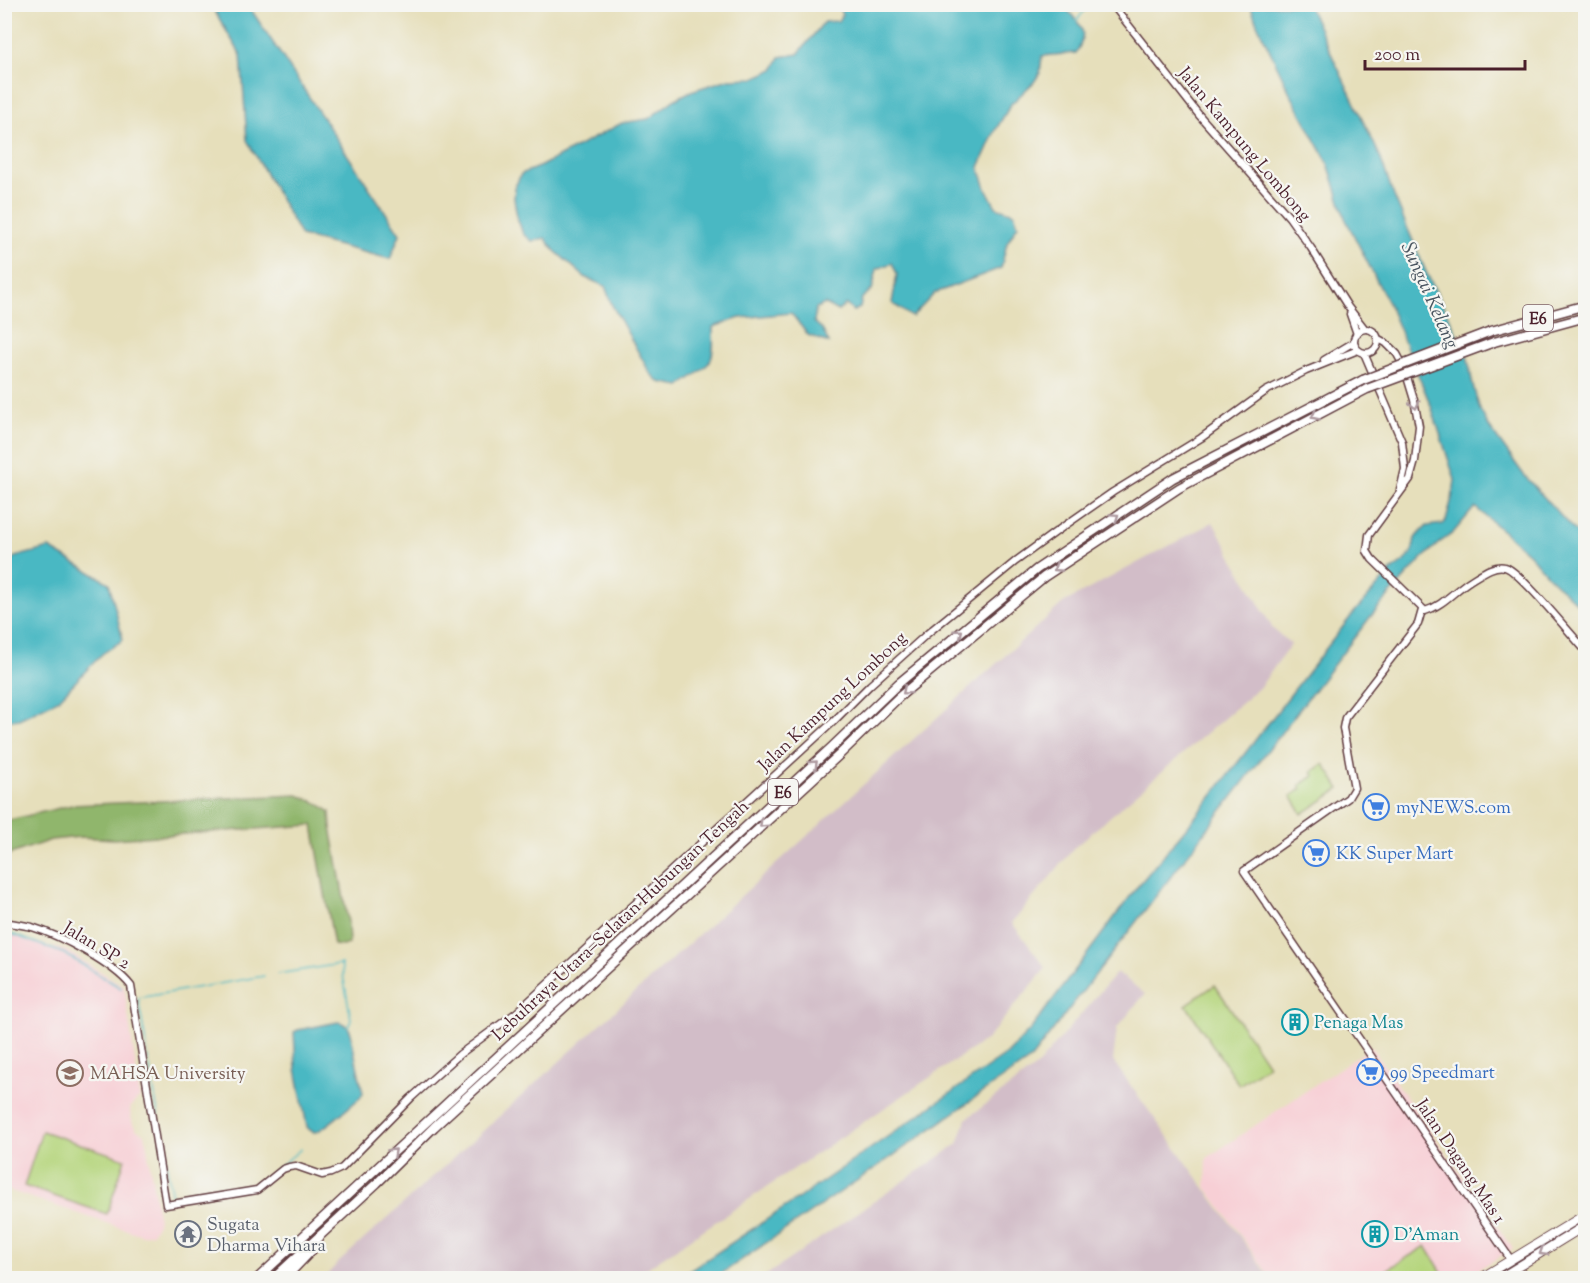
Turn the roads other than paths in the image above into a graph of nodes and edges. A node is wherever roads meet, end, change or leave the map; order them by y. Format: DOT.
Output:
graph roads {
  1 [pos="1112,4"];
  2 [pos="1586,305"];
  3 [pos="1348,307"];
  4 [pos="1586,317"];
  5 [pos="1365,329"];
  6 [pos="1357,334"];
  7 [pos="1377,338"];
  8 [pos="1354,342"];
  9 [pos="1361,351"];
  10 [pos="1306,371"];
  11 [pos="1398,497"];
  12 [pos="1422,610"];
  13 [pos="1586,651"];
  14 [pos="4,922"];
  15 [pos="370,1174"];
  16 [pos="377,1183"];
  17 [pos="166,1205"];
  18 [pos="1586,1214"];
  19 [pos="1586,1226"];
  20 [pos="1511,1260"];
  21 [pos="250,1278"];
  22 [pos="258,1278"];
  23 [pos="274,1278"];
  24 [pos="285,1278"];
  25 [pos="1481,1278"];
  26 [pos="1500,1278"];
  1 -- 3 [label="street, Jalan Kampung Lombong"];
  15 -- 2 [label="highway, Lebuhraya Utara–Selatan Hubungan Tengah / E6, one-way, bridge"];
  3 -- 5 [label="street"];
  3 -- 6 [label="street"];
  4 -- 16 [label="highway, Lebuhraya Utara–Selatan Hubungan Tengah / E6, one-way, bridge"];
  5 -- 6 [label="street"];
  5 -- 7 [label="street"];
  6 -- 8 [label="street"];
  7 -- 9 [label="street"];
  7 -- 11 [label="street, one-way"];
  8 -- 9 [label="street"];
  8 -- 10 [label="street"];
  9 -- 10 [label="street"];
  9 -- 11 [label="street"];
  10 -- 17 [label="street, Jalan Kampung Lombong"];
  11 -- 12 [label="street"];
  12 -- 13 [label="street"];
  12 -- 20 [label="street, Jalan Dagang Mas 1"];
  14 -- 17 [label="street, Jalan SP 2"];
  15 -- 21 [label="highway"];
  15 -- 22 [label="highway, Lebuhraya Utara–Selatan Hubungan Tengah / E6"];
  16 -- 23 [label="highway, Lebuhraya Utara–Selatan Hubungan Tengah / E6"];
  16 -- 24 [label="highway"];
  18 -- 20 [label="main road"];
  19 -- 26 [label="main road, one-way"];
  20 -- 25 [label="main road"];
}
